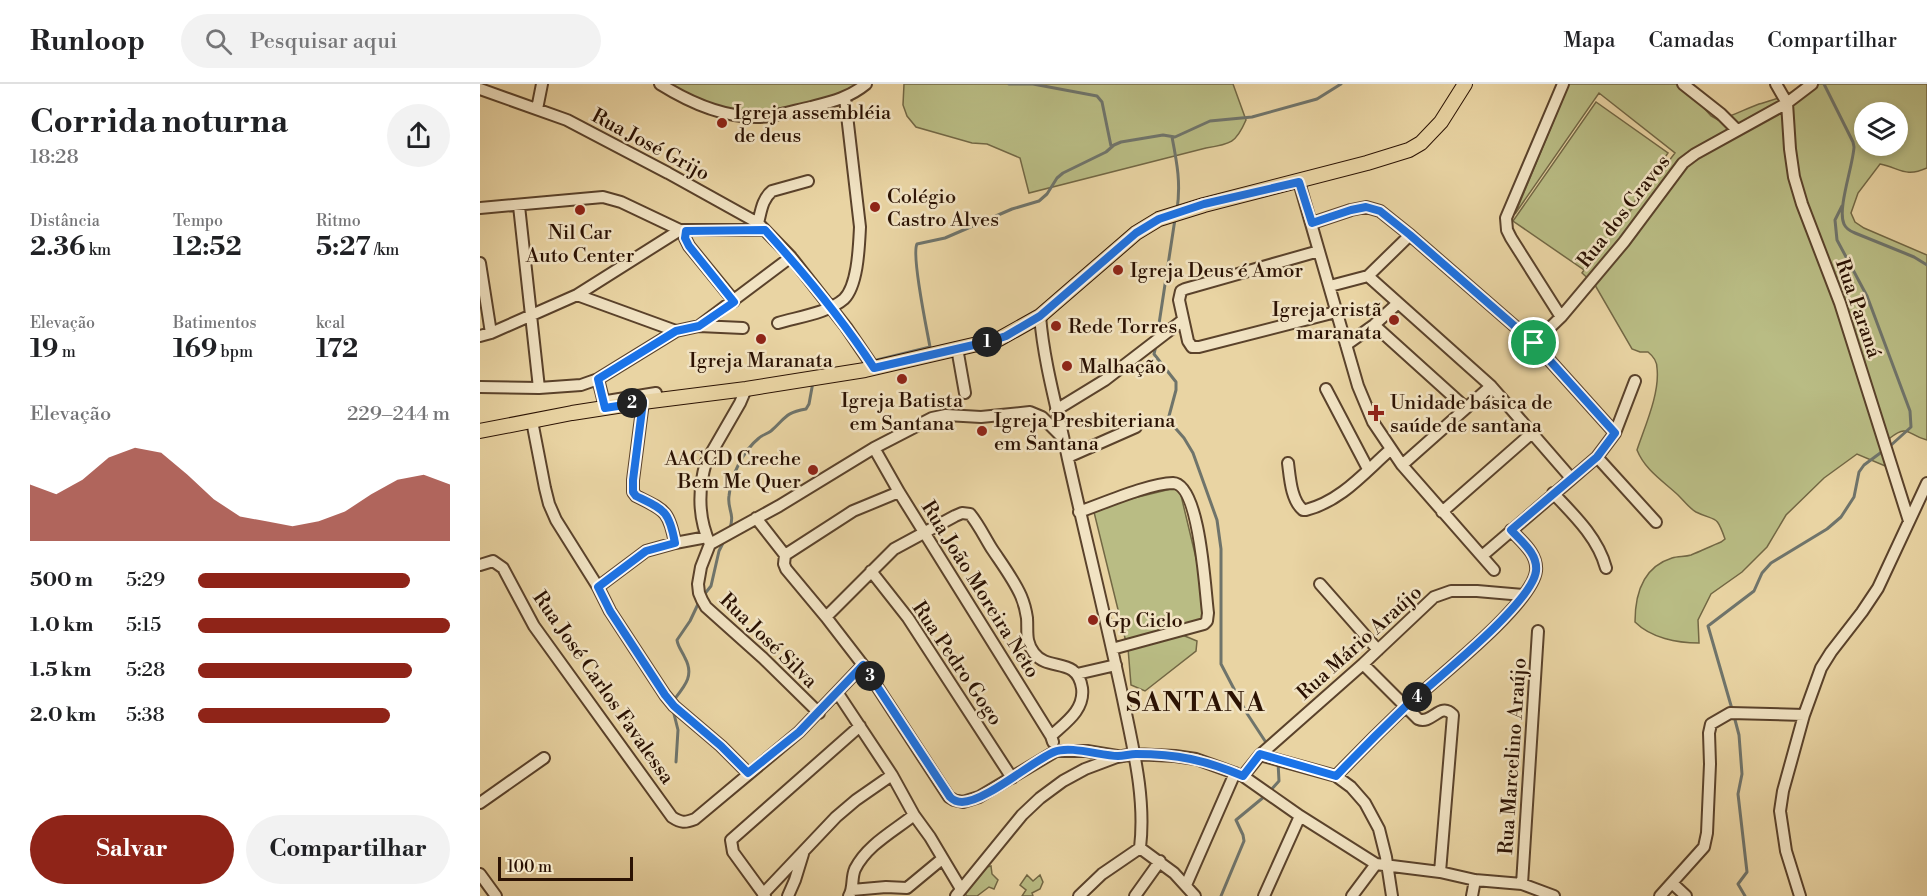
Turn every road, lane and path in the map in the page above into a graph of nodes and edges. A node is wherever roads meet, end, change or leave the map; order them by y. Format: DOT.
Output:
graph roads {
  1 [pos="542,84"];
  2 [pos="660,84"];
  3 [pos="866,84"];
  4 [pos="1465,84"];
  5 [pos="1563,84"];
  6 [pos="1683,84"];
  7 [pos="1776,84"];
  8 [pos="1812,84"];
  9 [pos="480,89"];
  10 [pos="845,98"];
  11 [pos="1787,103"];
  12 [pos="537,109"];
  13 [pos="1737,130"];
  14 [pos="808,181"];
  15 [pos="1299,182"];
  16 [pos="519,206"];
  17 [pos="480,208"];
  18 [pos="1312,223"];
  19 [pos="762,227"];
  20 [pos="682,231"];
  21 [pos="1410,235"];
  22 [pos="1319,251"];
  23 [pos="791,257"];
  24 [pos="480,263"];
  25 [pos="1368,276"];
  26 [pos="1330,286"];
  27 [pos="577,295"];
  28 [pos="734,302"];
  29 [pos="1398,303"];
  30 [pos="484,304"];
  31 [pos="830,307"];
  32 [pos="1336,312"];
  33 [pos="532,314"];
  34 [pos="1040,316"];
  35 [pos="1561,317"];
  36 [pos="1183,320"];
  37 [pos="778,323"];
  38 [pos="1374,325"];
  39 [pos="699,326"];
  40 [pos="743,328"];
  41 [pos="676,331"];
  42 [pos="491,333"];
  43 [pos="480,336"];
  44 [pos="1534,343"];
  45 [pos="1346,345"];
  46 [pos="957,348"];
  47 [pos="874,368"];
  48 [pos="598,379"];
  49 [pos="1635,381"];
  50 [pos="1491,386"];
  51 [pos="480,387"];
  52 [pos="539,388"];
  53 [pos="746,389"];
  54 [pos="1326,389"];
  55 [pos="656,393"];
  56 [pos="965,393"];
  57 [pos="643,402"];
  58 [pos="606,404"];
  59 [pos="1466,408"];
  60 [pos="1056,410"];
  61 [pos="532,421"];
  62 [pos="1136,427"];
  63 [pos="480,432"];
  64 [pos="1532,433"];
  65 [pos="1615,433"];
  66 [pos="1063,438"];
  67 [pos="874,448"];
  68 [pos="1390,450"];
  69 [pos="1068,457"];
  70 [pos="1597,457"];
  71 [pos="1288,463"];
  72 [pos="1402,465"];
  73 [pos="1368,469"];
  74 [pos="1571,478"];
  75 [pos="1927,483"];
  76 [pos="899,492"];
  77 [pos="1553,494"];
  78 [pos="1079,512"];
  79 [pos="1442,512"];
  80 [pos="756,518"];
  81 [pos="1909,521"];
  82 [pos="1656,522"];
  83 [pos="1511,530"];
  84 [pos="925,531"];
  85 [pos="708,540"];
  86 [pos="675,543"];
  87 [pos="785,555"];
  88 [pos="1482,556"];
  89 [pos="480,565"];
  90 [pos="1606,568"];
  91 [pos="1494,570"];
  92 [pos="871,571"];
  93 [pos="1320,584"];
  94 [pos="598,587"];
  95 [pos="1523,595"];
  96 [pos="826,617"];
  97 [pos="1538,631"];
  98 [pos="1112,649"];
  99 [pos="1378,650"];
  100 [pos="1363,664"];
  101 [pos="863,665"];
  102 [pos="1116,665"];
  103 [pos="1077,674"];
  104 [pos="837,692"];
  105 [pos="1405,707"];
  106 [pos="819,713"];
  107 [pos="1804,716"];
  108 [pos="860,726"];
  109 [pos="1051,736"];
  110 [pos="1056,751"];
  111 [pos="1134,754"];
  112 [pos="1260,754"];
  113 [pos="1117,756"];
  114 [pos="544,758"];
  115 [pos="748,773"];
  116 [pos="1239,775"];
  117 [pos="892,776"];
  118 [pos="1336,776"];
  119 [pos="1012,778"];
  120 [pos="480,803"];
  121 [pos="914,815"];
  122 [pos="1300,816"];
  123 [pos="1140,848"];
  124 [pos="804,851"];
  125 [pos="942,859"];
  126 [pos="1160,861"];
  127 [pos="1381,864"];
  128 [pos="1440,872"];
  129 [pos="480,874"];
  130 [pos="1475,879"];
  131 [pos="1672,883"];
  132 [pos="1522,884"];
  133 [pos="1186,885"];
  134 [pos="906,892"];
  135 [pos="958,892"];
  136 [pos="850,893"];
  137 [pos="1540,893"];
  138 [pos="1085,894"];
  139 [pos="764,895"];
  140 [pos="496,896"];
  141 [pos="788,896"];
  142 [pos="1135,896"];
  143 [pos="1195,896"];
  144 [pos="1264,896"];
  145 [pos="1352,896"];
  146 [pos="1392,896"];
  147 [pos="1472,896"];
  148 [pos="1554,896"];
  149 [pos="1660,896"];
  150 [pos="1686,896"];
  151 [pos="1800,896"];
  1 -- 12 [label="street"];
  2 -- 10 [label="street"];
  3 -- 10 [label="street"];
  4 -- 15 [label="main road"];
  5 -- 35 [label="street"];
  6 -- 13 [label="street"];
  7 -- 11 [label="street"];
  8 -- 11 [label="street, Rua dos Cravos"];
  9 -- 12 [label="street, Rua José Grijo"];
  10 -- 31 [label="street"];
  11 -- 13 [label="street, Rua dos Cravos"];
  11 -- 81 [label="street, Rua Paraná"];
  12 -- 19 [label="street, Rua José Grijo"];
  13 -- 35 [label="street, Rua dos Cravos"];
  14 -- 19 [label="street"];
  15 -- 18 [label="street"];
  15 -- 34 [label="main road"];
  16 -- 17 [label="street"];
  16 -- 20 [label="street"];
  16 -- 33 [label="street"];
  18 -- 21 [label="street"];
  18 -- 22 [label="street"];
  19 -- 20 [label="street"];
  19 -- 23 [label="street, Rua José Grijo"];
  20 -- 27 [label="street"];
  20 -- 28 [label="street"];
  21 -- 25 [label="street"];
  21 -- 44 [label="street"];
  22 -- 26 [label="street"];
  22 -- 36 [label="street"];
  23 -- 28 [label="street"];
  23 -- 31 [label="street, Rua José Grijo"];
  24 -- 30 [label="street"];
  25 -- 26 [label="street"];
  25 -- 29 [label="street"];
  26 -- 32 [label="street"];
  27 -- 33 [label="street"];
  27 -- 41 [label="street"];
  28 -- 39 [label="street"];
  29 -- 38 [label="street"];
  29 -- 50 [label="street"];
  30 -- 42 [label="street"];
  31 -- 37 [label="street"];
  31 -- 47 [label="street, Rua José Grijo"];
  32 -- 36 [label="street"];
  32 -- 45 [label="street"];
  33 -- 42 [label="street"];
  33 -- 52 [label="street"];
  34 -- 46 [label="main road"];
  34 -- 60 [label="street"];
  35 -- 44 [label="street, Rua dos Cravos"];
  36 -- 60 [label="street"];
  38 -- 45 [label="street"];
  38 -- 59 [label="street"];
  39 -- 40 [label="street"];
  39 -- 41 [label="street"];
  41 -- 48 [label="street"];
  42 -- 43 [label="street"];
  44 -- 65 [label="street"];
  45 -- 68 [label="street"];
  46 -- 47 [label="main road"];
  46 -- 56 [label="street"];
  47 -- 53 [label="main road"];
  48 -- 52 [label="street"];
  48 -- 58 [label="street"];
  49 -- 65 [label="street"];
  50 -- 59 [label="street"];
  50 -- 64 [label="street"];
  51 -- 52 [label="street"];
  53 -- 57 [label="main road"];
  53 -- 85 [label="street"];
  54 -- 73 [label="street"];
  55 -- 58 [label="street"];
  57 -- 58 [label="main road"];
  57 -- 86 [label="street"];
  58 -- 61 [label="main road"];
  59 -- 72 [label="street"];
  60 -- 66 [label="street"];
  61 -- 63 [label="main road"];
  61 -- 94 [label="street"];
  62 -- 69 [label="street"];
  64 -- 74 [label="street"];
  64 -- 79 [label="street"];
  65 -- 70 [label="street"];
  66 -- 67 [label="street"];
  66 -- 69 [label="street"];
  67 -- 76 [label="street, Rua João Moreira Neto"];
  67 -- 80 [label="street"];
  68 -- 72 [label="street"];
  68 -- 73 [label="street"];
  69 -- 78 [label="street"];
  70 -- 74 [label="street"];
  70 -- 82 [label="street"];
  71 -- 73 [label="street"];
  72 -- 79 [label="street"];
  74 -- 77 [label="street"];
  75 -- 81 [label="street"];
  76 -- 84 [label="street, Rua João Moreira Neto"];
  76 -- 87 [label="street"];
  77 -- 83 [label="street"];
  77 -- 90 [label="street"];
  78 -- 98 [label="street"];
  78 -- 98 [label="street"];
  79 -- 88 [label="street"];
  80 -- 85 [label="street"];
  80 -- 87 [label="street"];
  81 -- 107 [label="street"];
  83 -- 88 [label="street"];
  83 -- 95 [label="street"];
  84 -- 92 [label="street"];
  84 -- 103 [label="street"];
  84 -- 109 [label="street, Rua João Moreira Neto"];
  85 -- 86 [label="street"];
  85 -- 106 [label="street, Rua José Silva"];
  86 -- 94 [label="street"];
  87 -- 96 [label="street"];
  88 -- 91 [label="street"];
  89 -- 115 [label="street, Rua José Carlos Favalessa"];
  92 -- 96 [label="street"];
  92 -- 119 [label="street, Rua Pedro Gogo"];
  93 -- 99 [label="street"];
  94 -- 115 [label="street"];
  95 -- 99 [label="street, Rua Mário Araújo"];
  95 -- 105 [label="street"];
  96 -- 101 [label="street"];
  97 -- 132 [label="street, Rua Marcelino Araújo"];
  98 -- 102 [label="street"];
  99 -- 100 [label="street, Rua Mário Araújo"];
  100 -- 105 [label="street"];
  100 -- 112 [label="street, Rua Mário Araújo"];
  101 -- 104 [label="street"];
  101 -- 119 [label="street"];
  102 -- 103 [label="street"];
  102 -- 111 [label="street"];
  103 -- 109 [label="street"];
  104 -- 106 [label="street"];
  104 -- 108 [label="street"];
  105 -- 118 [label="street"];
  105 -- 128 [label="street"];
  106 -- 115 [label="street"];
  107 -- 131 [label="street"];
  107 -- 151 [label="street"];
  108 -- 117 [label="street"];
  108 -- 139 [label="street"];
  109 -- 110 [label="street, Rua João Moreira Neto"];
  110 -- 113 [label="street"];
  110 -- 119 [label="street"];
  111 -- 113 [label="street"];
  111 -- 116 [label="street"];
  111 -- 123 [label="street"];
  112 -- 116 [label="street, Rua Mário Araújo"];
  112 -- 118 [label="street"];
  113 -- 135 [label="street"];
  114 -- 120 [label="street"];
  116 -- 122 [label="street"];
  116 -- 133 [label="street, Rua Mário Araújo"];
  117 -- 121 [label="street"];
  117 -- 124 [label="street"];
  118 -- 127 [label="street"];
  121 -- 125 [label="street"];
  121 -- 136 [label="street"];
  122 -- 127 [label="street"];
  122 -- 144 [label="street"];
  123 -- 126 [label="street"];
  123 -- 138 [label="street"];
  124 -- 139 [label="street"];
  124 -- 141 [label="street"];
  125 -- 134 [label="street"];
  125 -- 135 [label="street"];
  126 -- 133 [label="street"];
  126 -- 142 [label="street"];
  127 -- 128 [label="street"];
  127 -- 145 [label="street"];
  127 -- 146 [label="street"];
  128 -- 130 [label="street"];
  129 -- 140 [label="street"];
  130 -- 132 [label="street"];
  130 -- 147 [label="street"];
  131 -- 149 [label="street"];
  131 -- 150 [label="street"];
  132 -- 137 [label="street"];
  133 -- 143 [label="street"];
  134 -- 136 [label="street"];
  137 -- 148 [label="street"];
}
